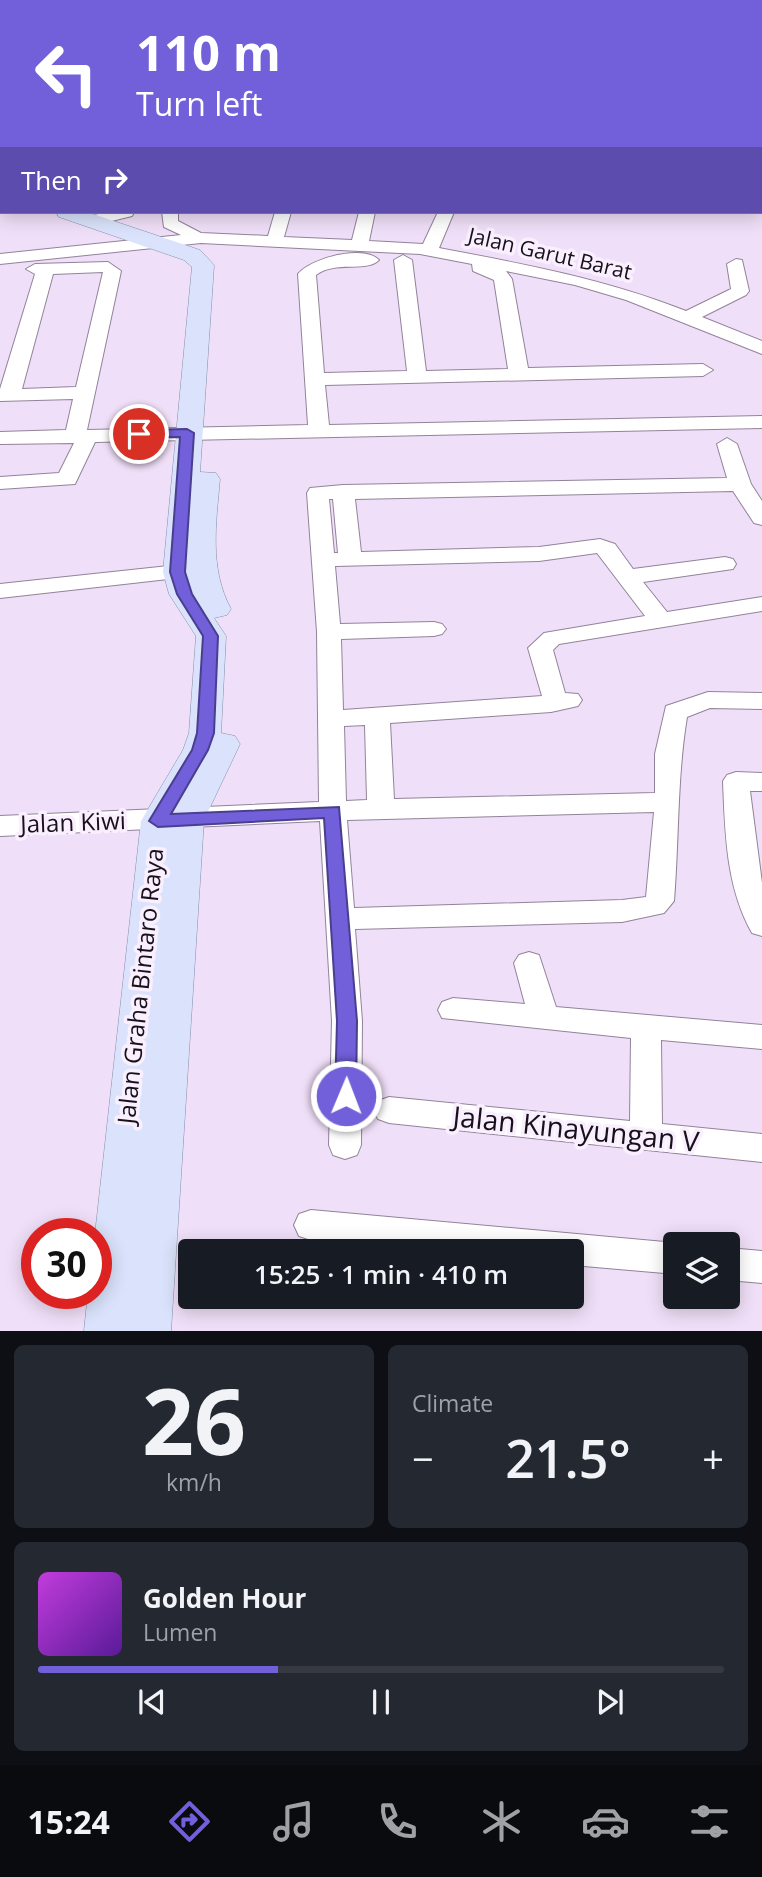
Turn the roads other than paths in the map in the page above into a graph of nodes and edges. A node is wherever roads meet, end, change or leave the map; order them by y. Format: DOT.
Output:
graph roads {
  1 [pos="170,214"];
  2 [pos="282,214"];
  3 [pos="367,214"];
  4 [pos="445,214"];
  5 [pos="105,215"];
  6 [pos="173,238"];
  7 [pos="275,240"];
  8 [pos="360,246"];
  9 [pos="429,251"];
  10 [pos="0,259"];
  11 [pos="402,260"];
  12 [pos="736,264"];
  13 [pos="45,269"];
  14 [pos="0,273"];
  15 [pos="688,317"];
  16 [pos="762,348"];
  17 [pos="703,370"];
  18 [pos="519,374"];
  19 [pos="417,377"];
  20 [pos="316,379"];
  21 [pos="84,393"];
  22 [pos="50,394"];
  23 [pos="5,395"];
  24 [pos="762,422"];
  25 [pos="319,430"];
  26 [pos="198,432"];
  27 [pos="82,436"];
  28 [pos="40,437"];
  29 [pos="0,438"];
  30 [pos="727,444"];
  31 [pos="0,483"];
  32 [pos="740,484"];
  33 [pos="343,491"];
  34 [pos="762,518"];
  35 [pos="350,559"];
  36 [pos="323,560"];
  37 [pos="725,564"];
  38 [pos="178,572"];
  39 [pos="626,577"];
  40 [pos="0,591"];
  41 [pos="762,604"];
  42 [pos="661,621"];
  43 [pos="433,629"];
  44 [pos="329,632"];
  45 [pos="762,701"];
  46 [pos="377,716"];
  47 [pos="330,719"];
  48 [pos="762,782"];
  49 [pos="668,802"];
  50 [pos="381,809"];
  51 [pos="332,811"];
  52 [pos="173,820"];
  53 [pos="0,825"];
  54 [pos="752,858"];
  55 [pos="340,919"];
  56 [pos="762,925"];
  57 [pos="529,963"];
  58 [pos="453,1010"];
  59 [pos="543,1017"];
  60 [pos="646,1026"];
  61 [pos="762,1037"];
  62 [pos="149,1087"];
  63 [pos="389,1110"];
  64 [pos="646,1136"];
  65 [pos="345,1146"];
  66 [pos="762,1148"];
  67 [pos="311,1225"];
  68 [pos="663,1258"];
  69 [pos="740,1265"];
  70 [pos="762,1267"];
  71 [pos="107,1331"];
  72 [pos="148,1331"];
  1 -- 6 [label="street"];
  2 -- 7 [label="street"];
  3 -- 8 [label="street"];
  4 -- 9 [label="street"];
  5 -- 6 [label="main road, Jalan Graha Bintaro Raya"];
  6 -- 7 [label="street, Jalan Garut Barat"];
  6 -- 10 [label="street, Jalan Garut Barat"];
  6 -- 26 [label="main road, Jalan Graha Bintaro Raya"];
  7 -- 8 [label="street, Jalan Garut Barat"];
  8 -- 9 [label="street, Jalan Garut Barat"];
  9 -- 15 [label="street, Jalan Garut Barat"];
  11 -- 18 [label="street"];
  11 -- 19 [label="street"];
  11 -- 20 [label="street"];
  12 -- 15 [label="street"];
  13 -- 14 [label="street"];
  13 -- 21 [label="street"];
  13 -- 23 [label="street"];
  15 -- 16 [label="street, Jalan Garut Barat"];
  17 -- 18 [label="street"];
  18 -- 19 [label="street"];
  19 -- 20 [label="street"];
  20 -- 25 [label="street"];
  21 -- 22 [label="street"];
  21 -- 27 [label="street"];
  22 -- 23 [label="street"];
  22 -- 28 [label="street"];
  24 -- 25 [label="street"];
  25 -- 26 [label="street"];
  26 -- 27 [label="street"];
  26 -- 38 [label="main road, Jalan Graha Bintaro Raya"];
  26 -- 52 [label="main road, Jalan Graha Bintaro Raya"];
  27 -- 28 [label="street"];
  27 -- 31 [label="street"];
  28 -- 29 [label="street"];
  30 -- 32 [label="street"];
  32 -- 33 [label="street"];
  32 -- 34 [label="street"];
  33 -- 35 [label="street"];
  33 -- 36 [label="street"];
  35 -- 36 [label="street"];
  35 -- 39 [label="street"];
  36 -- 44 [label="street"];
  37 -- 39 [label="street"];
  38 -- 40 [label="street"];
  38 -- 52 [label="main road, Jalan Graha Bintaro Raya"];
  39 -- 42 [label="street"];
  41 -- 42 [label="street"];
  42 -- 46 [label="street"];
  43 -- 44 [label="street"];
  44 -- 47 [label="street"];
  45 -- 49 [label="street"];
  46 -- 47 [label="street"];
  46 -- 50 [label="street"];
  47 -- 51 [label="street"];
  48 -- 54 [label="street"];
  49 -- 50 [label="street, Jalan Kiwi"];
  49 -- 55 [label="street"];
  50 -- 51 [label="street, Jalan Kiwi"];
  51 -- 52 [label="street, Jalan Kiwi"];
  51 -- 55 [label="street"];
  52 -- 53 [label="street, Jalan Kiwi"];
  52 -- 62 [label="main road, Jalan Graha Bintaro Raya"];
  54 -- 56 [label="street"];
  55 -- 65 [label="street"];
  57 -- 59 [label="street"];
  58 -- 59 [label="street"];
  59 -- 60 [label="street"];
  60 -- 61 [label="street"];
  60 -- 64 [label="street"];
  62 -- 71 [label="main road, Jalan Graha Bintaro Raya"];
  62 -- 72 [label="main road, Jalan Graha Bintaro Raya"];
  63 -- 64 [label="street, Jalan Kinayungan V"];
  64 -- 66 [label="street, Jalan Kinayungan V"];
  67 -- 68 [label="street"];
  69 -- 70 [label="street"];
}
